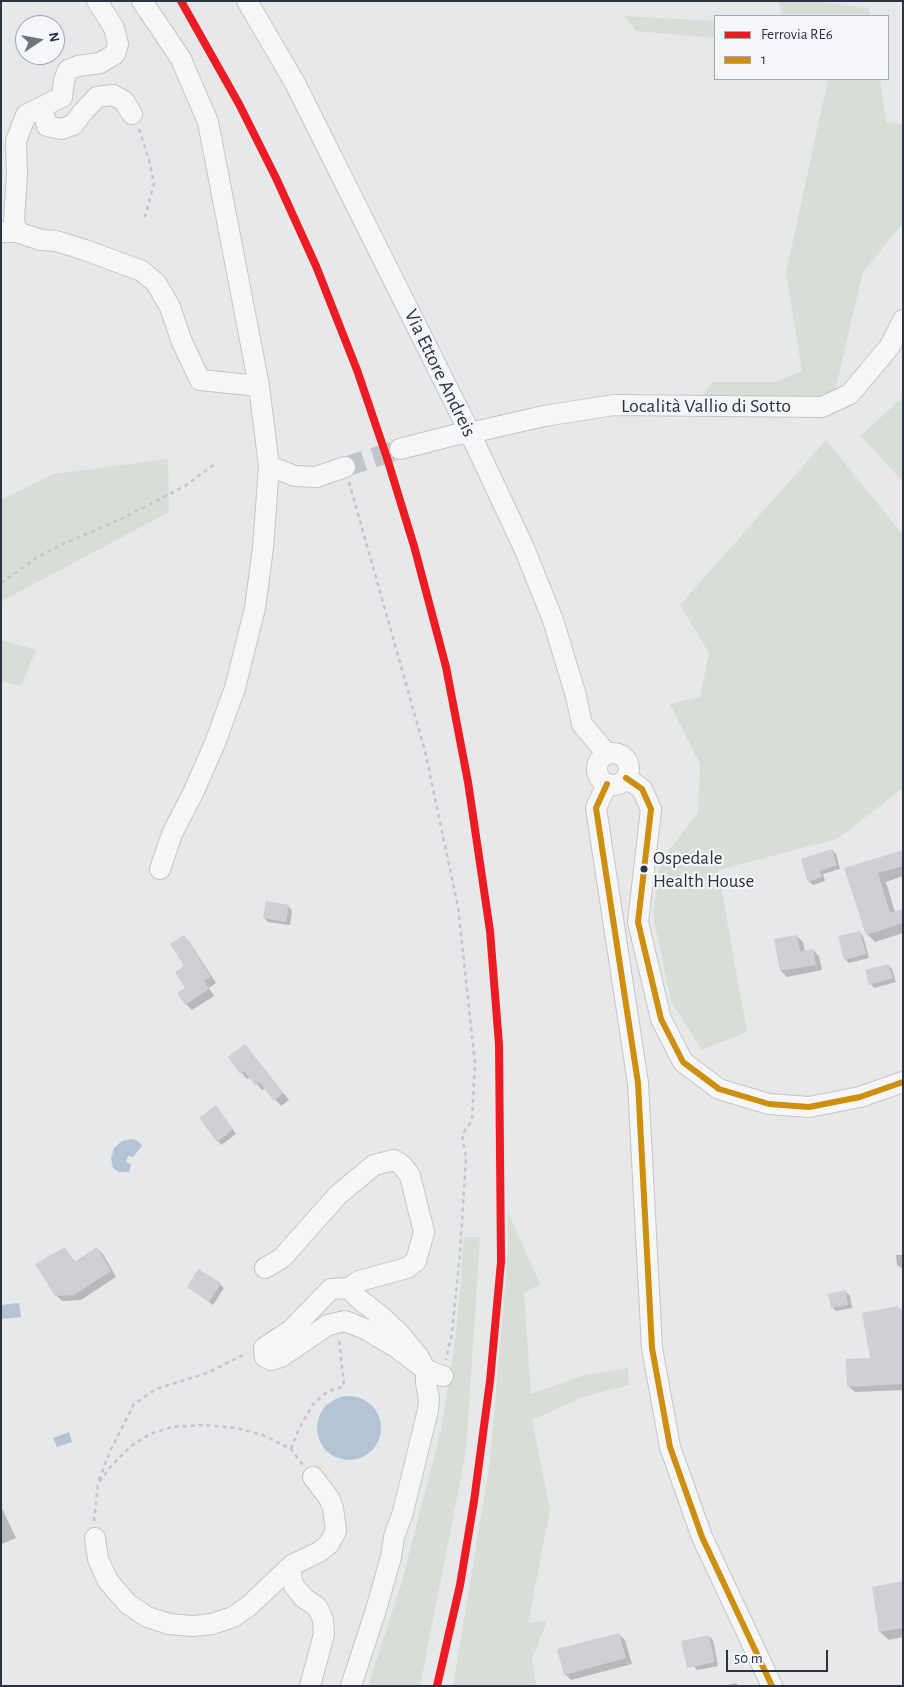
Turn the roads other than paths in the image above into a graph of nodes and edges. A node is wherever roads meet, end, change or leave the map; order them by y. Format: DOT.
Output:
graph roads {
  1 [pos="97,1"];
  2 [pos="142,1"];
  3 [pos="247,1"];
  4 [pos="34,111"];
  5 [pos="132,114"];
  6 [pos="9,232"];
  7 [pos="903,320"];
  8 [pos="259,386"];
  9 [pos="470,433"];
  10 [pos="400,449"];
  11 [pos="269,466"];
  12 [pos="345,467"];
  13 [pos="616,781"];
  14 [pos="160,869"];
  15 [pos="903,1082"];
  16 [pos="264,1268"];
  17 [pos="349,1288"];
  18 [pos="435,1373"];
  19 [pos="313,1477"];
  20 [pos="95,1538"];
  21 [pos="292,1565"];
  22 [pos="310,1686"];
  23 [pos="351,1686"];
  24 [pos="772,1686"];
  1 -- 4 [label="street"];
  2 -- 8 [label="street"];
  3 -- 9 [label="street, Via Ettore Andreis"];
  4 -- 5 [label="street"];
  4 -- 6 [label="street"];
  6 -- 8 [label="street"];
  7 -- 9 [label="street, Località Vallio di Sotto"];
  8 -- 11 [label="street"];
  9 -- 10 [label="street, Località Vallio di Sotto"];
  9 -- 13 [label="street, Via Ettore Andreis"];
  11 -- 12 [label="street"];
  11 -- 14 [label="street"];
  13 -- 15 [label="street"];
  13 -- 24 [label="street"];
  16 -- 17 [label="street"];
  17 -- 18 [label="street"];
  17 -- 18 [label="street"];
  18 -- 23 [label="street"];
  19 -- 21 [label="street"];
  20 -- 21 [label="street"];
  21 -- 22 [label="street"];
}
